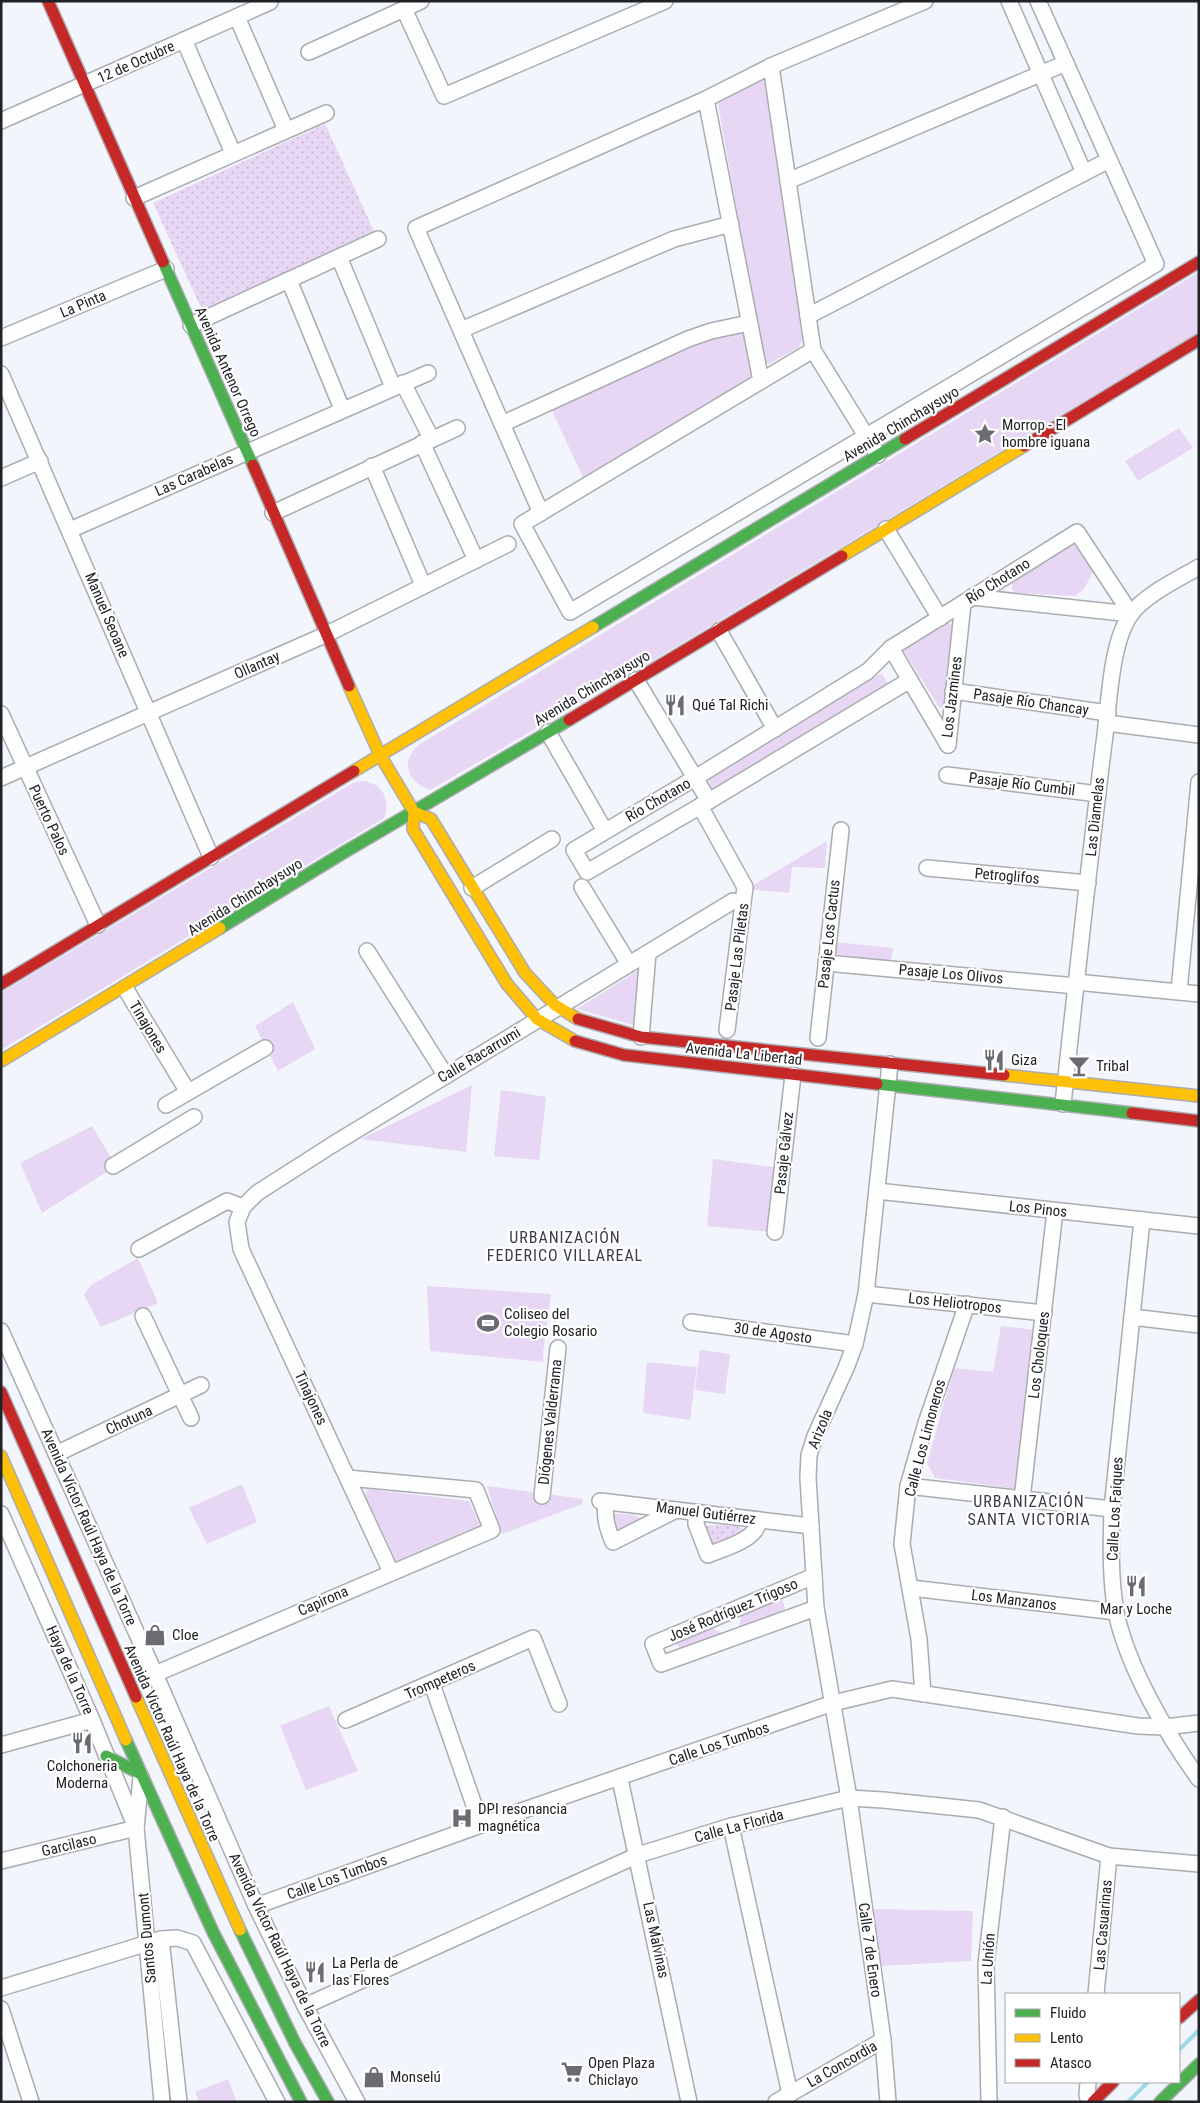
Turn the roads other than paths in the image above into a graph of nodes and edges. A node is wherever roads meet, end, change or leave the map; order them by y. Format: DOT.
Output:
graph roads {
  1 [pos="48,1"];
  2 [pos="421,1"];
  3 [pos="664,1"];
  4 [pos="925,1"];
  5 [pos="1010,1"];
  6 [pos="1038,1"];
  7 [pos="270,2"];
  8 [pos="637,7"];
  9 [pos="404,9"];
  10 [pos="237,17"];
  11 [pos="184,40"];
  12 [pos="310,52"];
  13 [pos="1066,63"];
  14 [pos="771,66"];
  15 [pos="1041,74"];
  16 [pos="84,85"];
  17 [pos="706,99"];
  18 [pos="326,113"];
  19 [pos="1,121"];
  20 [pos="286,130"];
  21 [pos="233,153"];
  22 [pos="1109,160"];
  23 [pos="1084,172"];
  24 [pos="788,181"];
  25 [pos="134,198"];
  26 [pos="731,224"];
  27 [pos="378,239"];
  28 [pos="339,257"];
  29 [pos="1199,262"];
  30 [pos="166,269"];
  31 [pos="289,280"];
  32 [pos="808,316"];
  33 [pos="749,323"];
  34 [pos="191,325"];
  35 [pos="461,330"];
  36 [pos="1,338"];
  37 [pos="1199,340"];
  38 [pos="813,350"];
  39 [pos="428,373"];
  40 [pos="1,374"];
  41 [pos="761,381"];
  42 [pos="398,385"];
  43 [pos="342,409"];
  44 [pos="502,424"];
  45 [pos="457,428"];
  46 [pos="866,436"];
  47 [pos="427,440"];
  48 [pos="247,451"];
  49 [pos="878,456"];
  50 [pos="40,461"];
  51 [pos="372,466"];
  52 [pos="1,478"];
  53 [pos="273,513"];
  54 [pos="541,513"];
  55 [pos="886,529"];
  56 [pos="70,530"];
  57 [pos="508,544"];
  58 [pos="476,560"];
  59 [pos="1199,567"];
  60 [pos="423,585"];
  61 [pos="967,600"];
  62 [pos="1131,614"];
  63 [pos="940,618"];
  64 [pos="718,631"];
  65 [pos="325,635"];
  66 [pos="891,648"];
  67 [pos="636,680"];
  68 [pos="910,680"];
  69 [pos="953,691"];
  70 [pos="149,713"];
  71 [pos="1,714"];
  72 [pos="1107,718"];
  73 [pos="778,727"];
  74 [pos="548,732"];
  75 [pos="1199,735"];
  76 [pos="795,749"];
  77 [pos="380,755"];
  78 [pos="25,768"];
  79 [pos="947,775"];
  80 [pos="1,778"];
  81 [pos="695,778"];
  82 [pos="1199,782"];
  83 [pos="1098,794"];
  84 [pos="704,804"];
  85 [pos="414,812"];
  86 [pos="841,830"];
  87 [pos="605,831"];
  88 [pos="552,839"];
  89 [pos="212,857"];
  90 [pos="927,868"];
  91 [pos="1088,883"];
  92 [pos="582,887"];
  93 [pos="472,888"];
  94 [pos="1194,894"];
  95 [pos="734,901"];
  96 [pos="98,925"];
  97 [pos="500,934"];
  98 [pos="482,945"];
  99 [pos="367,951"];
  100 [pos="648,953"];
  101 [pos="826,963"];
  102 [pos="629,964"];
  103 [pos="1,984"];
  104 [pos="1076,984"];
  105 [pos="125,988"];
  106 [pos="1179,991"];
  107 [pos="1199,994"];
  108 [pos="559,1008"];
  109 [pos="537,1020"];
  110 [pos="727,1030"];
  111 [pos="641,1036"];
  112 [pos="818,1038"];
  113 [pos="683,1042"];
  114 [pos="265,1048"];
  115 [pos="1,1061"];
  116 [pos="680,1063"];
  117 [pos="890,1064"];
  118 [pos="792,1075"];
  119 [pos="446,1076"];
  120 [pos="1065,1082"];
  121 [pos="888,1084"];
  122 [pos="188,1092"];
  123 [pos="1199,1096"];
  124 [pos="1063,1104"];
  125 [pos="166,1105"];
  126 [pos="194,1117"];
  127 [pos="1199,1121"];
  128 [pos="113,1166"];
  129 [pos="877,1191"];
  130 [pos="244,1207"];
  131 [pos="1055,1210"];
  132 [pos="1142,1220"];
  133 [pos="237,1222"];
  134 [pos="1199,1226"];
  135 [pos="775,1232"];
  136 [pos="139,1249"];
  137 [pos="866,1294"];
  138 [pos="967,1304"];
  139 [pos="1044,1313"];
  140 [pos="143,1316"];
  141 [pos="1132,1317"];
  142 [pos="691,1322"];
  143 [pos="1199,1325"];
  144 [pos="1,1331"];
  145 [pos="855,1344"];
  146 [pos="558,1348"];
  147 [pos="201,1385"];
  148 [pos="1,1392"];
  149 [pos="181,1395"];
  150 [pos="191,1418"];
  151 [pos="56,1454"];
  152 [pos="1,1456"];
  153 [pos="348,1478"];
  154 [pos="908,1486"];
  155 [pos="542,1496"];
  156 [pos="1022,1499"];
  157 [pos="1112,1509"];
  158 [pos="676,1510"];
  159 [pos="696,1512"];
  160 [pos="1,1514"];
  161 [pos="759,1520"];
  162 [pos="811,1526"];
  163 [pos="391,1572"];
  164 [pos="814,1576"];
  165 [pos="911,1588"];
  166 [pos="816,1608"];
  167 [pos="729,1612"];
  168 [pos="1116,1612"];
  169 [pos="729,1638"];
  170 [pos="155,1674"];
  171 [pos="432,1684"];
  172 [pos="924,1694"];
  173 [pos="558,1704"];
  174 [pos="833,1704"];
  175 [pos="92,1720"];
  176 [pos="346,1720"];
  177 [pos="1199,1722"];
  178 [pos="1165,1727"];
  179 [pos="1,1745"];
  180 [pos="106,1756"];
  181 [pos="141,1774"];
  182 [pos="620,1779"];
  183 [pos="1199,1779"];
  184 [pos="849,1798"];
  185 [pos="1003,1817"];
  186 [pos="481,1825"];
  187 [pos="731,1826"];
  188 [pos="136,1828"];
  189 [pos="638,1855"];
  190 [pos="1109,1856"];
  191 [pos="1,1861"];
  192 [pos="1199,1864"];
  193 [pos="256,1906"];
  194 [pos="154,1940"];
  195 [pos="1,1988"];
  196 [pos="1096,1993"];
  197 [pos="1199,2000"];
  198 [pos="305,2006"];
  199 [pos="1,2009"];
  200 [pos="1180,2017"];
  201 [pos="883,2040"];
  202 [pos="1199,2064"];
  203 [pos="1180,2082"];
  204 [pos="1088,2083"];
  205 [pos="1112,2083"];
  206 [pos="1179,2083"];
  207 [pos="790,2094"];
  208 [pos="1161,2101"];
  209 [pos="31,2102"];
  210 [pos="162,2102"];
  211 [pos="179,2102"];
  212 [pos="277,2102"];
  213 [pos="302,2102"];
  214 [pos="328,2102"];
  215 [pos="357,2102"];
  216 [pos="689,2102"];
  217 [pos="776,2102"];
  218 [pos="888,2102"];
  219 [pos="989,2102"];
  220 [pos="1091,2102"];
  1 -- 16 [label="street, Avenida Antenor Orrego"];
  2 -- 9 [label="street"];
  3 -- 8 [label="street"];
  4 -- 14 [label="street"];
  5 -- 15 [label="street"];
  6 -- 13 [label="street"];
  7 -- 10 [label="street, 12 de Octubre"];
  8 -- 9 [label="street"];
  9 -- 12 [label="street"];
  10 -- 11 [label="street, 12 de Octubre"];
  10 -- 20 [label="street"];
  11 -- 16 [label="street, 12 de Octubre"];
  11 -- 21 [label="street"];
  13 -- 15 [label="street"];
  13 -- 22 [label="street"];
  14 -- 17 [label="street"];
  14 -- 24 [label="street"];
  15 -- 23 [label="street"];
  15 -- 24 [label="street"];
  16 -- 19 [label="street, 12 de Octubre"];
  16 -- 25 [label="street, Avenida Antenor Orrego"];
  17 -- 26 [label="street"];
  17 -- 35 [label="street"];
  18 -- 20 [label="street"];
  20 -- 21 [label="street"];
  21 -- 25 [label="street"];
  22 -- 23 [label="street"];
  22 -- 46 [label="street"];
  23 -- 32 [label="street"];
  24 -- 32 [label="street"];
  25 -- 30 [label="street, Avenida Antenor Orrego"];
  26 -- 33 [label="street"];
  26 -- 35 [label="street"];
  27 -- 28 [label="street"];
  28 -- 31 [label="street"];
  28 -- 42 [label="street"];
  29 -- 49 [label="street, Avenida Chinchaysuyo"];
  30 -- 34 [label="street, Avenida Antenor Orrego"];
  30 -- 36 [label="street, La Pinta"];
  31 -- 34 [label="street"];
  31 -- 43 [label="street"];
  32 -- 38 [label="street"];
  33 -- 41 [label="street"];
  33 -- 44 [label="street"];
  34 -- 48 [label="street, Avenida Antenor Orrego"];
  35 -- 44 [label="street"];
  37 -- 55 [label="street, Avenida Chinchaysuyo"];
  38 -- 41 [label="street"];
  38 -- 46 [label="street"];
  39 -- 42 [label="street, Las Carabelas"];
  40 -- 50 [label="street, Manuel Seoane"];
  41 -- 54 [label="street"];
  42 -- 43 [label="street, Las Carabelas"];
  42 -- 47 [label="street"];
  43 -- 48 [label="street, Las Carabelas"];
  44 -- 54 [label="street"];
  45 -- 47 [label="street"];
  46 -- 49 [label="street"];
  46 -- 54 [label="street"];
  47 -- 51 [label="street"];
  47 -- 58 [label="street"];
  48 -- 53 [label="street, Avenida Antenor Orrego"];
  48 -- 56 [label="street, Las Carabelas"];
  49 -- 77 [label="street, Avenida Chinchaysuyo"];
  50 -- 52 [label="street"];
  50 -- 56 [label="street, Manuel Seoane"];
  51 -- 53 [label="street"];
  51 -- 60 [label="street"];
  53 -- 65 [label="street, Avenida Antenor Orrego"];
  55 -- 63 [label="street"];
  55 -- 64 [label="street, Avenida Chinchaysuyo"];
  56 -- 70 [label="street, Manuel Seoane"];
  57 -- 58 [label="street, Ollantay"];
  58 -- 60 [label="street, Ollantay"];
  59 -- 62 [label="street, Las Diamelas"];
  60 -- 65 [label="street, Ollantay"];
  61 -- 62 [label="street"];
  61 -- 62 [label="street, Río Chotano"];
  61 -- 63 [label="street, Río Chotano"];
  61 -- 69 [label="street, Los Jazmines"];
  62 -- 72 [label="street, Las Diamelas"];
  63 -- 66 [label="street, Río Chotano"];
  64 -- 67 [label="street, Avenida Chinchaysuyo"];
  64 -- 73 [label="street"];
  65 -- 70 [label="street, Ollantay"];
  65 -- 77 [label="street, Avenida Antenor Orrego"];
  66 -- 68 [label="street, Los Jazmines"];
  66 -- 73 [label="street, Río Chotano"];
  67 -- 74 [label="street, Avenida Chinchaysuyo"];
  67 -- 81 [label="street, Pasaje Las Piletas"];
  68 -- 69 [label="street, Los Jazmines"];
  68 -- 76 [label="street, Río Chotano"];
  69 -- 72 [label="street, Pasaje Río Chancay"];
  70 -- 78 [label="street, Ollantay"];
  70 -- 89 [label="street, Manuel Seoane"];
  71 -- 78 [label="street, Puerto Palos"];
  72 -- 75 [label="street, Pasaje Río Chancay"];
  72 -- 83 [label="street, Las Diamelas"];
  73 -- 76 [label="street"];
  73 -- 81 [label="street, Río Chotano"];
  74 -- 85 [label="street, Avenida Chinchaysuyo"];
  74 -- 87 [label="street"];
  76 -- 84 [label="street, Río Chotano"];
  77 -- 85 [label="street, Avenida La Libertad"];
  77 -- 89 [label="street, Avenida Chinchaysuyo"];
  78 -- 80 [label="street, Ollantay"];
  78 -- 96 [label="street, Puerto Palos"];
  79 -- 83 [label="street, Pasaje Río Cumbil"];
  81 -- 84 [label="street, Pasaje Las Piletas"];
  81 -- 87 [label="street, Río Chotano"];
  82 -- 94 [label="street"];
  83 -- 91 [label="street, Las Diamelas"];
  84 -- 87 [label="street, Río Chotano"];
  84 -- 110 [label="street, Pasaje Las Piletas"];
  85 -- 93 [label="street, Avenida La Libertad"];
  85 -- 98 [label="street, Avenida La Libertad"];
  85 -- 105 [label="street, Avenida Chinchaysuyo"];
  86 -- 101 [label="street, Pasaje Los Cactus"];
  88 -- 93 [label="street"];
  89 -- 96 [label="street, Avenida Chinchaysuyo"];
  90 -- 91 [label="street, Petroglifos"];
  91 -- 104 [label="street, Las Diamelas"];
  92 -- 102 [label="street"];
  93 -- 97 [label="street, Avenida La Libertad"];
  94 -- 106 [label="street"];
  95 -- 100 [label="street, Calle Racarrumi"];
  96 -- 103 [label="street, Avenida Chinchaysuyo"];
  97 -- 98 [label="street"];
  97 -- 108 [label="street, Avenida La Libertad"];
  98 -- 109 [label="street, Avenida La Libertad"];
  99 -- 119 [label="street"];
  100 -- 102 [label="street, Calle Racarrumi"];
  100 -- 111 [label="street"];
  101 -- 104 [label="street, Pasaje Los Olivos"];
  101 -- 112 [label="street, Pasaje Los Cactus"];
  102 -- 108 [label="street, Calle Racarrumi"];
  104 -- 106 [label="street, Pasaje Los Olivos"];
  104 -- 120 [label="street, Las Diamelas"];
  105 -- 115 [label="street, Avenida Chinchaysuyo"];
  105 -- 122 [label="street, Tinajones"];
  106 -- 107 [label="street, Pasaje Los Olivos"];
  108 -- 109 [label="street, Calle Racarrumi"];
  108 -- 111 [label="street, Avenida La Libertad"];
  109 -- 116 [label="street, Avenida La Libertad"];
  109 -- 119 [label="street, Calle Racarrumi"];
  111 -- 113 [label="street, Avenida La Libertad"];
  113 -- 116 [label="street"];
  113 -- 117 [label="street, Avenida La Libertad"];
  114 -- 122 [label="street"];
  116 -- 118 [label="street, Avenida La Libertad"];
  117 -- 120 [label="street, Avenida La Libertad"];
  117 -- 121 [label="street, Arizola"];
  118 -- 121 [label="street, Avenida La Libertad"];
  118 -- 135 [label="street, Pasaje Gálvez"];
  119 -- 130 [label="street, Calle Racarrumi"];
  120 -- 123 [label="street, Avenida La Libertad"];
  120 -- 124 [label="street, Las Diamelas"];
  121 -- 124 [label="street, Avenida La Libertad"];
  121 -- 129 [label="street, Arizola"];
  122 -- 125 [label="street"];
  124 -- 127 [label="street, Avenida La Libertad"];
  126 -- 128 [label="street"];
  129 -- 131 [label="street, Los Pinos"];
  129 -- 137 [label="street, Arizola"];
  130 -- 133 [label="street, Calle Racarrumi"];
  130 -- 136 [label="street"];
  131 -- 132 [label="street, Los Pinos"];
  131 -- 139 [label="street, Los Choloques"];
  132 -- 134 [label="street, Los Pinos"];
  132 -- 141 [label="street, Calle Los Faiques"];
  133 -- 153 [label="street, Tinajones"];
  137 -- 138 [label="street, Los Heliotropos"];
  137 -- 145 [label="street, Arizola"];
  138 -- 139 [label="street, Los Heliotropos"];
  138 -- 154 [label="street, Calle Los Limoneros"];
  139 -- 156 [label="street, Los Choloques"];
  140 -- 149 [label="street"];
  141 -- 143 [label="street"];
  141 -- 157 [label="street, Calle Los Faiques"];
  142 -- 145 [label="street, 30 de Agosto"];
  144 -- 151 [label="street, Avenida Víctor Raúl Haya de la Torre"];
  145 -- 162 [label="street, Arizola"];
  146 -- 155 [label="street, Diógenes Valderrama"];
  147 -- 149 [label="street, Chotuna"];
  148 -- 214 [label="street, Avenida Victor Raúl Haya de la Torre"];
  149 -- 150 [label="street"];
  149 -- 151 [label="street, Chotuna"];
  151 -- 170 [label="street, Avenida Víctor Raúl Haya de la Torre"];
  152 -- 181 [label="street"];
  153 -- 163 [label="street, Tinajones"];
  153 -- 163 [label="street, Capirona"];
  154 -- 156 [label="street"];
  154 -- 165 [label="street, Calle Los Limoneros"];
  156 -- 157 [label="street"];
  157 -- 168 [label="street, Calle Los Faiques"];
  158 -- 158 [label="street, Manuel Gutiérrez"];
  158 -- 159 [label="street, Manuel Gutiérrez"];
  159 -- 161 [label="street, Manuel Gutiérrez"];
  159 -- 161 [label="street"];
  160 -- 175 [label="street, Haya de la Torre"];
  161 -- 162 [label="street, Manuel Gutiérrez"];
  162 -- 164 [label="street, Arizola"];
  163 -- 170 [label="street, Capirona"];
  164 -- 166 [label="street, Arizola"];
  164 -- 167 [label="street, José Rodríguez Trigoso"];
  165 -- 168 [label="street, Los Manzanos"];
  165 -- 172 [label="street, Calle Los Limoneros"];
  166 -- 169 [label="street, José Rodríguez Trigoso"];
  166 -- 174 [label="street, Arizola"];
  167 -- 169 [label="street"];
  167 -- 169 [label="street, José Rodríguez Trigoso"];
  168 -- 178 [label="street, Calle Los Faiques"];
  170 -- 193 [label="street, Avenida Víctor Raúl Haya de la Torre"];
  171 -- 173 [label="street, Trompeteros"];
  171 -- 176 [label="street, Trompeteros"];
  171 -- 186 [label="street"];
  172 -- 174 [label="street, Calle Los Tumbos"];
  172 -- 178 [label="street, Calle Los Tumbos"];
  174 -- 182 [label="street, Calle Los Tumbos"];
  174 -- 184 [label="street, Arizola"];
  175 -- 179 [label="street"];
  175 -- 180 [label="street, Haya de la Torre"];
  177 -- 178 [label="street, Calle Los Tumbos"];
  178 -- 183 [label="street, Calle Los Faiques"];
  180 -- 181 [label="street"];
  180 -- 188 [label="street, Haya de la Torre"];
  181 -- 188 [label="street, Santos Dumont"];
  181 -- 213 [label="street"];
  182 -- 186 [label="street, Calle Los Tumbos"];
  182 -- 189 [label="street, Las Malvinas"];
  184 -- 185 [label="street, Calle La Florida"];
  184 -- 187 [label="street, Calle La Florida"];
  184 -- 201 [label="street, Calle 7 de Enero"];
  185 -- 190 [label="street, Calle La Florida"];
  185 -- 219 [label="street, La Unión"];
  186 -- 193 [label="street, Calle Los Tumbos"];
  187 -- 189 [label="street, Calle La Florida"];
  187 -- 207 [label="street"];
  188 -- 191 [label="street, Garcilaso"];
  188 -- 194 [label="street, Santos Dumont"];
  189 -- 198 [label="street, Calle La Florida"];
  189 -- 216 [label="street, Las Malvinas"];
  190 -- 192 [label="street, Calle La Florida"];
  190 -- 196 [label="street, Las Casuarinas"];
  193 -- 198 [label="street, Avenida Víctor Raúl Haya de la Torre"];
  194 -- 195 [label="street"];
  194 -- 210 [label="street, Santos Dumont"];
  194 -- 211 [label="street, Santos Dumont"];
  194 -- 212 [label="street"];
  197 -- 200 [label="street"];
  198 -- 215 [label="street, Avenida Víctor Raúl Haya de la Torre"];
  199 -- 209 [label="street"];
  201 -- 207 [label="street, La Concordia"];
  201 -- 218 [label="street, Calle 7 de Enero"];
  202 -- 203 [label="street"];
  204 -- 220 [label="street"];
  205 -- 220 [label="street"];
  206 -- 208 [label="street"];
  207 -- 217 [label="street, La Concordia"];
}
